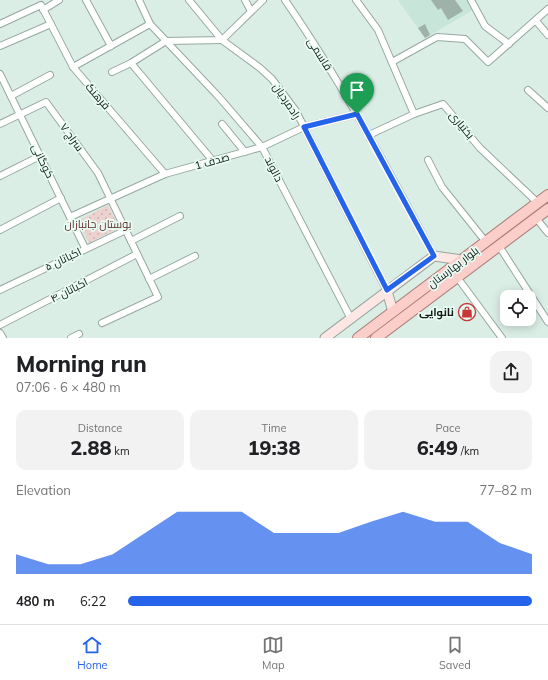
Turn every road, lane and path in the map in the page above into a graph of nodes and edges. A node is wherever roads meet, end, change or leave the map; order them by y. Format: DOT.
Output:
graph roads {
  1 [pos="58,0"];
  2 [pos="86,0"];
  3 [pos="139,0"];
  4 [pos="190,0"];
  5 [pos="245,0"];
  6 [pos="263,0"];
  7 [pos="285,0"];
  8 [pos="356,0"];
  9 [pos="471,0"];
  10 [pos="548,9"];
  11 [pos="43,10"];
  12 [pos="251,11"];
  13 [pos="536,21"];
  14 [pos="0,24"];
  15 [pos="51,24"];
  16 [pos="150,24"];
  17 [pos="548,35"];
  18 [pos="222,40"];
  19 [pos="166,41"];
  20 [pos="509,44"];
  21 [pos="0,46"];
  22 [pos="111,46"];
  23 [pos="392,62"];
  24 [pos="131,63"];
  25 [pos="73,67"];
  26 [pos="112,72"];
  27 [pos="0,74"];
  28 [pos="50,75"];
  29 [pos="528,90"];
  30 [pos="11,96"];
  31 [pos="548,108"];
  32 [pos="357,114"];
  33 [pos="414,114"];
  34 [pos="20,115"];
  35 [pos="0,124"];
  36 [pos="222,124"];
  37 [pos="304,127"];
  38 [pos="369,135"];
  39 [pos="262,147"];
  40 [pos="245,152"];
  41 [pos="40,156"];
  42 [pos="428,160"];
  43 [pos="213,161"];
  44 [pos="165,174"];
  45 [pos="0,176"];
  46 [pos="548,195"];
  47 [pos="61,198"];
  48 [pos="110,198"];
  49 [pos="538,203"];
  50 [pos="548,209"];
  51 [pos="180,216"];
  52 [pos="70,217"];
  53 [pos="536,218"];
  54 [pos="0,230"];
  55 [pos="126,230"];
  56 [pos="548,233"];
  57 [pos="131,241"];
  58 [pos="486,242"];
  59 [pos="499,246"];
  60 [pos="85,248"];
  61 [pos="137,254"];
  62 [pos="194,256"];
  63 [pos="434,256"];
  64 [pos="462,260"];
  65 [pos="457,277"];
  66 [pos="149,279"];
  67 [pos="0,290"];
  68 [pos="387,290"];
  69 [pos="393,312"];
  70 [pos="351,319"];
  71 [pos="548,322"];
  72 [pos="102,323"];
  73 [pos="0,325"];
  74 [pos="0,333"];
  75 [pos="79,334"];
  76 [pos="4,338"];
  77 [pos="71,338"];
  78 [pos="325,338"];
  79 [pos="358,338"];
  80 [pos="378,338"];
  81 [pos="502,338"];
  1 -- 11 [label="street"];
  2 -- 22 [label="street"];
  3 -- 16 [label="street, دالوند"];
  4 -- 18 [label="street, رادمردیان"];
  5 -- 12 [label="street"];
  6 -- 12 [label="street"];
  7 -- 32 [label="street, قاسمی"];
  8 -- 23 [label="street"];
  9 -- 20 [label="street"];
  10 -- 13 [label="street"];
  11 -- 14 [label="street"];
  11 -- 15 [label="street, فرهنگ"];
  12 -- 18 [label="street"];
  13 -- 17 [label="street"];
  13 -- 20 [label="street"];
  15 -- 21 [label="street"];
  15 -- 25 [label="street, فرهنگ"];
  16 -- 19 [label="street, دالوند"];
  16 -- 22 [label="street"];
  18 -- 19 [label="street"];
  18 -- 37 [label="street, رادمردیان"];
  19 -- 24 [label="street"];
  19 -- 39 [label="street, دالوند"];
  20 -- 23 [label="street"];
  22 -- 25 [label="street"];
  23 -- 33 [label="street"];
  24 -- 26 [label="street"];
  24 -- 43 [label="street"];
  25 -- 44 [label="street, فرهنگ"];
  27 -- 30 [label="street, کوگانی"];
  28 -- 30 [label="street"];
  29 -- 31 [label="street"];
  30 -- 34 [label="street, کوگانی"];
  32 -- 37 [label="street, صدف 1"];
  32 -- 38 [label="street, قاسمی"];
  33 -- 38 [label="street, بختیاری"];
  33 -- 49 [label="street, بختیاری"];
  34 -- 35 [label="street"];
  34 -- 41 [label="street, کوگانی"];
  34 -- 48 [label="street, سراج ۷"];
  36 -- 40 [label="street"];
  37 -- 39 [label="street, صدف 1"];
  37 -- 68 [label="street, رادمردیان"];
  38 -- 63 [label="street, قاسمی"];
  39 -- 40 [label="street, صدف 1"];
  39 -- 70 [label="street, دالوند"];
  40 -- 43 [label="street, صدف 1"];
  41 -- 45 [label="street"];
  41 -- 47 [label="street, کوگانی"];
  42 -- 58 [label="street"];
  43 -- 44 [label="street, صدف 1"];
  44 -- 48 [label="street, صدف 1"];
  46 -- 49 [label="main road, بلوار بهارستان"];
  47 -- 52 [label="street, کوگانی"];
  47 -- 54 [label="street"];
  48 -- 52 [label="street, صدف 1"];
  48 -- 55 [label="street"];
  49 -- 58 [label="main road, بلوار بهارستان"];
  50 -- 53 [label="main road, بلوار بهارستان"];
  51 -- 57 [label="street"];
  52 -- 60 [label="street, کوگانی"];
  53 -- 56 [label="street"];
  53 -- 59 [label="main road, بلوار بهارستان"];
  55 -- 57 [label="street"];
  55 -- 60 [label="street, اکباتان ۵"];
  57 -- 61 [label="street"];
  58 -- 64 [label="main road, بلوار بهارستان"];
  59 -- 65 [label="main road, بلوار بهارستان"];
  59 -- 71 [label="street"];
  60 -- 67 [label="street, اکباتان ۵"];
  61 -- 66 [label="street"];
  61 -- 73 [label="street, اکباتان ۴"];
  62 -- 66 [label="street"];
  63 -- 64 [label="main road"];
  63 -- 68 [label="main road"];
  64 -- 69 [label="main road, بلوار بهارستان"];
  65 -- 80 [label="main road, بلوار بهارستان"];
  65 -- 81 [label="street"];
  66 -- 72 [label="street"];
  68 -- 69 [label="main road"];
  68 -- 70 [label="main road"];
  69 -- 79 [label="main road, بلوار بهارستان"];
  70 -- 78 [label="main road"];
  74 -- 76 [label="street"];
  75 -- 77 [label="street"];
}
